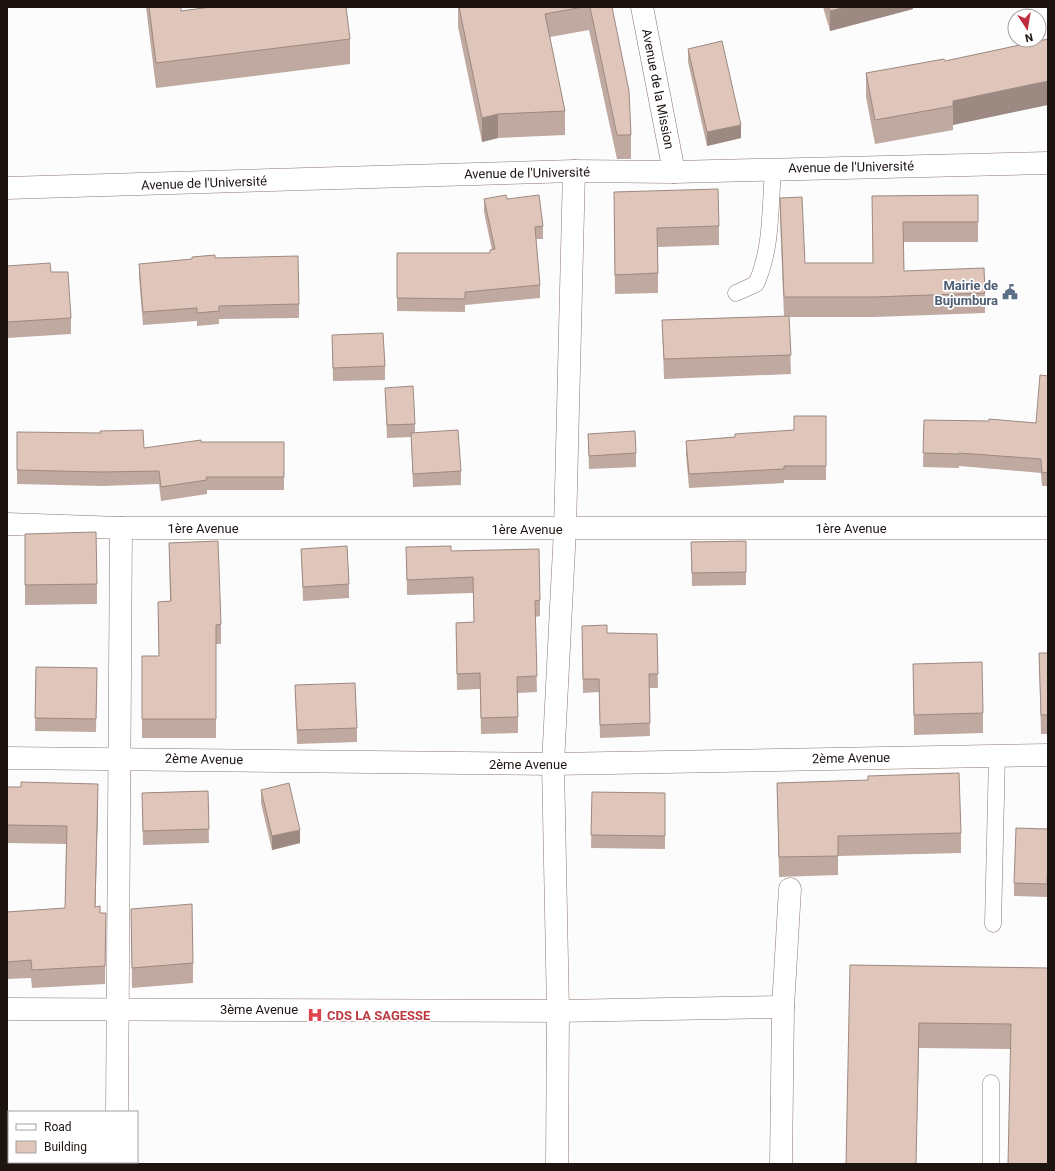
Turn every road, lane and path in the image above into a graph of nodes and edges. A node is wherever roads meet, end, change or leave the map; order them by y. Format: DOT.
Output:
graph roads {
  1 [pos="642,7"];
  2 [pos="1048,162"];
  3 [pos="773,169"];
  4 [pos="574,171"];
  5 [pos="674,172"];
  6 [pos="7,188"];
  7 [pos="736,293"];
  8 [pos="7,524"];
  9 [pos="121,528"];
  10 [pos="1048,528"];
  11 [pos="565,529"];
  12 [pos="996,755"];
  13 [pos="1048,755"];
  14 [pos="7,758"];
  15 [pos="121,758"];
  16 [pos="553,764"];
  17 [pos="790,889"];
  18 [pos="992,924"];
  19 [pos="783,1007"];
  20 [pos="119,1008"];
  21 [pos="7,1009"];
  22 [pos="558,1011"];
  23 [pos="991,1083"];
  24 [pos="117,1111"];
  25 [pos="557,1164"];
  26 [pos="781,1164"];
  27 [pos="991,1164"];
  1 -- 5 [label="street, Avenue de la Mission"];
  2 -- 3 [label="street, Avenue de l'Université"];
  3 -- 5 [label="street, Avenue de l'Université"];
  3 -- 7 [label="lane"];
  4 -- 5 [label="street, Avenue de l'Université"];
  4 -- 6 [label="street, Avenue de l'Université"];
  4 -- 11 [label="street"];
  8 -- 9 [label="street, 1ère Avenue"];
  9 -- 11 [label="street, 1ère Avenue"];
  9 -- 15 [label="street"];
  10 -- 11 [label="street, 1ère Avenue"];
  11 -- 16 [label="street"];
  12 -- 13 [label="street, 2ème Avenue"];
  12 -- 16 [label="street, 2ème Avenue"];
  12 -- 18 [label="lane"];
  14 -- 15 [label="street, 2ème Avenue"];
  15 -- 16 [label="street, 2ème Avenue"];
  15 -- 20 [label="street"];
  16 -- 22 [label="street"];
  17 -- 19 [label="street"];
  19 -- 22 [label="street, 3ème Avenue"];
  19 -- 26 [label="street"];
  20 -- 21 [label="street, 3ème Avenue"];
  20 -- 22 [label="street, 3ème Avenue"];
  20 -- 24 [label="street"];
  22 -- 25 [label="street"];
  23 -- 27 [label="lane"];
}
